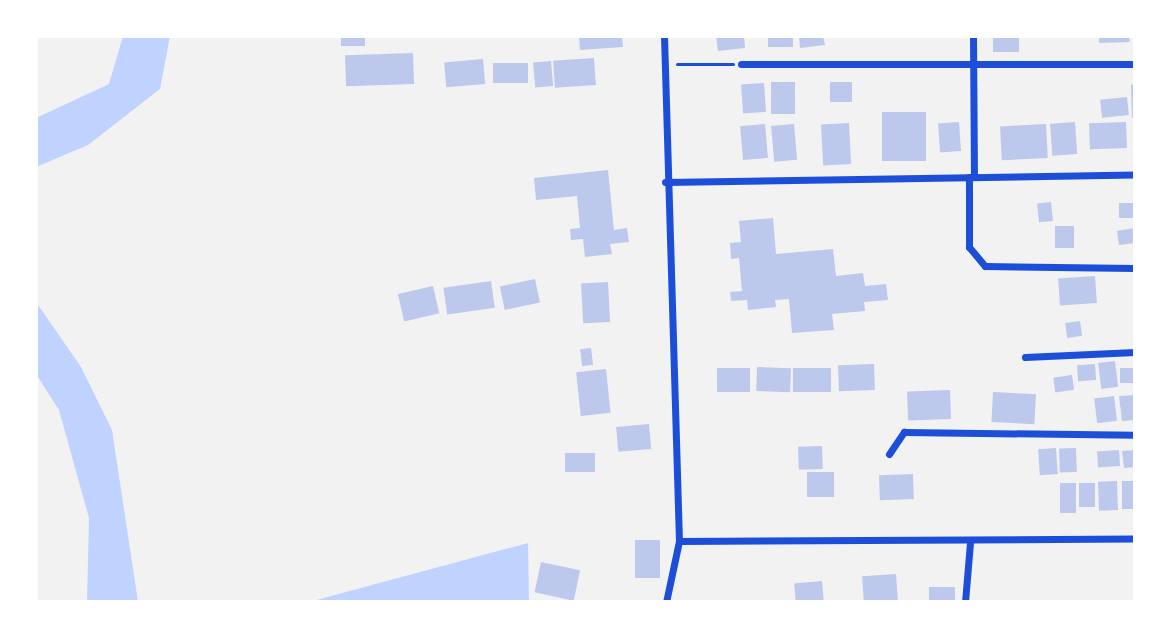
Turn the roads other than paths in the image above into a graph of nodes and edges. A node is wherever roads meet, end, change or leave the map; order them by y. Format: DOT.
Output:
graph roads {
  1 [pos="664,36"];
  2 [pos="973,36"];
  3 [pos="741,64"];
  4 [pos="1135,64"];
  5 [pos="972,66"];
  6 [pos="1135,175"];
  7 [pos="972,176"];
  8 [pos="665,182"];
  9 [pos="1135,268"];
  10 [pos="1135,352"];
  11 [pos="1025,357"];
  12 [pos="1135,435"];
  13 [pos="889,454"];
  14 [pos="1135,539"];
  15 [pos="679,541"];
  16 [pos="970,542"];
  17 [pos="666,602"];
  18 [pos="965,602"];
  1 -- 8 [label="street"];
  2 -- 5 [label="street"];
  3 -- 5 [label="street"];
  4 -- 5 [label="street"];
  5 -- 7 [label="street"];
  6 -- 7 [label="street"];
  7 -- 8 [label="street"];
  7 -- 9 [label="street"];
  8 -- 15 [label="street"];
  10 -- 11 [label="street"];
  12 -- 13 [label="street"];
  14 -- 16 [label="street"];
  15 -- 16 [label="street"];
  15 -- 17 [label="street"];
  16 -- 18 [label="street"];
}
